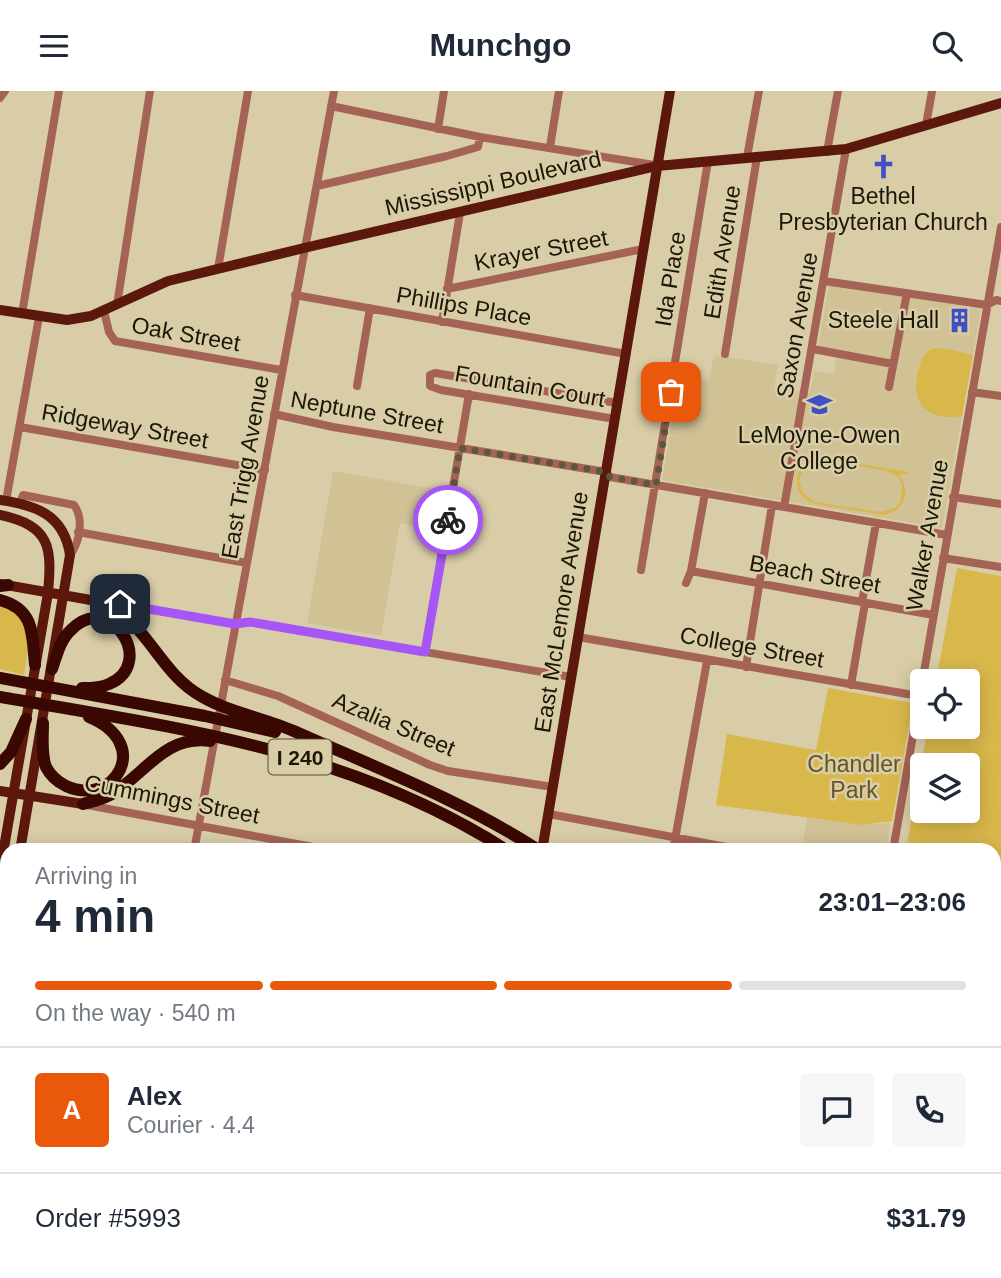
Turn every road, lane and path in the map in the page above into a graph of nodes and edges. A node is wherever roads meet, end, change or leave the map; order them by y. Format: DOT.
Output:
graph roads {
  1 [pos="5,91"];
  2 [pos="59,91"];
  3 [pos="150,91"];
  4 [pos="248,91"];
  5 [pos="334,91"];
  6 [pos="444,91"];
  7 [pos="559,91"];
  8 [pos="670,91"];
  9 [pos="759,91"];
  10 [pos="838,91"];
  11 [pos="932,91"];
  12 [pos="0,98"];
  13 [pos="1001,103"];
  14 [pos="331,106"];
  15 [pos="926,125"];
  16 [pos="438,129"];
  17 [pos="480,137"];
  18 [pos="550,147"];
  19 [pos="846,149"];
  20 [pos="827,152"];
  21 [pos="752,157"];
  22 [pos="708,161"];
  23 [pos="657,166"];
  24 [pos="317,186"];
  25 [pos="460,213"];
  26 [pos="1001,227"];
  27 [pos="304,248"];
  28 [pos="999,248"];
  29 [pos="643,249"];
  30 [pos="218,269"];
  31 [pos="824,281"];
  32 [pos="447,289"];
  33 [pos="906,293"];
  34 [pos="295,295"];
  35 [pos="1001,301"];
  36 [pos="117,305"];
  37 [pos="987,305"];
  38 [pos="370,308"];
  39 [pos="0,310"];
  40 [pos="104,311"];
  41 [pos="22,314"];
  42 [pos="39,317"];
  43 [pos="442,322"];
  44 [pos="813,349"];
  45 [pos="626,354"];
  46 [pos="725,354"];
  47 [pos="893,364"];
  48 [pos="281,370"];
  49 [pos="514,386"];
  50 [pos="357,387"];
  51 [pos="889,387"];
  52 [pos="530,389"];
  53 [pos="972,392"];
  54 [pos="469,394"];
  55 [pos="1001,396"];
  56 [pos="511,402"];
  57 [pos="617,403"];
  58 [pos="527,404"];
  59 [pos="274,414"];
  60 [pos="615,419"];
  61 [pos="20,427"];
  62 [pos="460,448"];
  63 [pos="265,470"];
  64 [pos="606,472"];
  65 [pos="656,485"];
  66 [pos="705,493"];
  67 [pos="953,497"];
  68 [pos="3,500"];
  69 [pos="20,503"];
  70 [pos="1001,504"];
  71 [pos="772,505"];
  72 [pos="784,507"];
  73 [pos="0,515"];
  74 [pos="876,523"];
  75 [pos="78,532"];
  76 [pos="947,534"];
  77 [pos="70,555"];
  78 [pos="943,558"];
  79 [pos="247,563"];
  80 [pos="1001,567"];
  81 [pos="641,570"];
  82 [pos="691,571"];
  83 [pos="686,583"];
  84 [pos="759,584"];
  85 [pos="3,585"];
  86 [pos="48,593"];
  87 [pos="64,595"];
  88 [pos="0,600"];
  89 [pos="102,602"];
  90 [pos="863,603"];
  91 [pos="933,615"];
  92 [pos="235,624"];
  93 [pos="578,638"];
  94 [pos="425,652"];
  95 [pos="707,661"];
  96 [pos="34,665"];
  97 [pos="746,667"];
  98 [pos="52,669"];
  99 [pos="924,669"];
  100 [pos="0,676"];
  101 [pos="571,677"];
  102 [pos="225,680"];
  103 [pos="851,685"];
  104 [pos="68,690"];
  105 [pos="910,695"];
  106 [pos="0,699"];
  107 [pos="76,711"];
  108 [pos="26,719"];
  109 [pos="43,723"];
  110 [pos="912,739"];
  111 [pos="247,743"];
  112 [pos="335,751"];
  113 [pos="0,764"];
  114 [pos="553,787"];
  115 [pos="0,791"];
  116 [pos="13,793"];
  117 [pos="29,796"];
  118 [pos="83,804"];
  119 [pos="549,814"];
  120 [pos="198,827"];
  121 [pos="675,839"];
  122 [pos="5,843"];
  123 [pos="21,843"];
  124 [pos="195,843"];
  125 [pos="289,843"];
  126 [pos="494,843"];
  127 [pos="528,843"];
  128 [pos="543,843"];
  129 [pos="674,843"];
  130 [pos="699,843"];
  131 [pos="894,843"];
  1 -- 12 [label="street"];
  2 -- 41 [label="street"];
  3 -- 36 [label="street"];
  4 -- 30 [label="street"];
  5 -- 14 [label="street, East Trigg Avenue"];
  6 -- 16 [label="street"];
  7 -- 18 [label="street"];
  8 -- 23 [label="main road, East McLemore Avenue"];
  9 -- 21 [label="street, Edith Avenue"];
  10 -- 20 [label="street"];
  11 -- 15 [label="street"];
  13 -- 15 [label="main road, Mississippi Boulevard"];
  14 -- 16 [label="street"];
  14 -- 24 [label="street, East Trigg Avenue"];
  15 -- 19 [label="main road, Mississippi Boulevard"];
  16 -- 17 [label="street"];
  17 -- 18 [label="street"];
  17 -- 24 [label="street"];
  18 -- 23 [label="street"];
  19 -- 20 [label="main road, Mississippi Boulevard"];
  19 -- 31 [label="street, Saxon Avenue"];
  20 -- 21 [label="main road, Mississippi Boulevard"];
  21 -- 22 [label="main road, Mississippi Boulevard"];
  21 -- 46 [label="street, Edith Avenue"];
  22 -- 23 [label="main road, Mississippi Boulevard"];
  22 -- 65 [label="street, Ida Place"];
  23 -- 25 [label="main road, Mississippi Boulevard"];
  23 -- 29 [label="main road, East McLemore Avenue"];
  24 -- 27 [label="street, East Trigg Avenue"];
  25 -- 27 [label="main road, Mississippi Boulevard"];
  25 -- 32 [label="street"];
  26 -- 28 [label="street, Walker Avenue"];
  27 -- 30 [label="main road, Mississippi Boulevard"];
  27 -- 34 [label="street, East Trigg Avenue"];
  28 -- 37 [label="street, Walker Avenue"];
  29 -- 32 [label="street, Krayer Street"];
  29 -- 45 [label="main road, East McLemore Avenue"];
  30 -- 36 [label="main road, Mississippi Boulevard"];
  31 -- 33 [label="street"];
  31 -- 44 [label="street, Saxon Avenue"];
  32 -- 43 [label="street"];
  33 -- 37 [label="street"];
  33 -- 47 [label="street"];
  34 -- 38 [label="street, Phillips Place"];
  34 -- 48 [label="street, East Trigg Avenue"];
  35 -- 37 [label="street"];
  36 -- 40 [label="main road, Mississippi Boulevard"];
  37 -- 53 [label="street, Walker Avenue"];
  38 -- 43 [label="street, Phillips Place"];
  38 -- 50 [label="street"];
  39 -- 41 [label="main road, Mississippi Boulevard"];
  40 -- 42 [label="main road, Mississippi Boulevard"];
  40 -- 48 [label="street, Oak Street"];
  41 -- 42 [label="main road, Mississippi Boulevard"];
  42 -- 61 [label="street"];
  43 -- 45 [label="street, Phillips Place"];
  44 -- 47 [label="street"];
  44 -- 72 [label="street, Saxon Avenue"];
  45 -- 57 [label="main road, East McLemore Avenue"];
  47 -- 51 [label="street"];
  48 -- 59 [label="street, East Trigg Avenue"];
  49 -- 52 [label="street, Fountain Court"];
  49 -- 54 [label="street, Fountain Court"];
  49 -- 56 [label="street"];
  52 -- 57 [label="street, Fountain Court"];
  52 -- 58 [label="street"];
  53 -- 55 [label="street"];
  53 -- 67 [label="street, Walker Avenue"];
  54 -- 56 [label="street, Fountain Court"];
  54 -- 62 [label="street"];
  56 -- 58 [label="street, Fountain Court"];
  57 -- 60 [label="main road, East McLemore Avenue"];
  58 -- 60 [label="street, Fountain Court"];
  59 -- 62 [label="street, Neptune Street"];
  59 -- 63 [label="street, East Trigg Avenue"];
  60 -- 64 [label="main road, East McLemore Avenue"];
  61 -- 63 [label="street, Ridgeway Street"];
  61 -- 68 [label="street"];
  62 -- 64 [label="street, Neptune Street"];
  62 -- 94 [label="street"];
  63 -- 79 [label="street, East Trigg Avenue"];
  64 -- 65 [label="street, Neptune Street"];
  64 -- 93 [label="main road, East McLemore Avenue"];
  65 -- 66 [label="street, Neptune Street"];
  65 -- 81 [label="street, Ida Place"];
  66 -- 71 [label="street, Neptune Street"];
  66 -- 82 [label="street"];
  67 -- 70 [label="street"];
  67 -- 76 [label="street, Walker Avenue"];
  68 -- 69 [label="main road"];
  69 -- 75 [label="street"];
  69 -- 77 [label="main road"];
  71 -- 72 [label="street, Neptune Street"];
  71 -- 84 [label="street"];
  72 -- 74 [label="street, Neptune Street"];
  73 -- 86 [label="main road"];
  74 -- 76 [label="street, Neptune Street"];
  74 -- 90 [label="street"];
  75 -- 77 [label="street"];
  75 -- 79 [label="street"];
  76 -- 78 [label="street, Walker Avenue"];
  77 -- 87 [label="main road"];
  78 -- 80 [label="street"];
  78 -- 91 [label="street, Walker Avenue"];
  79 -- 92 [label="street, East Trigg Avenue"];
  82 -- 83 [label="street"];
  82 -- 84 [label="street, Beach Street"];
  84 -- 90 [label="street, Beach Street"];
  84 -- 97 [label="street"];
  85 -- 86 [label="main road"];
  86 -- 87 [label="main road"];
  86 -- 96 [label="main road"];
  87 -- 89 [label="main road"];
  87 -- 98 [label="main road"];
  88 -- 96 [label="highway"];
  89 -- 92 [label="street"];
  89 -- 112 [label="highway"];
  90 -- 91 [label="street, Beach Street"];
  90 -- 103 [label="street"];
  91 -- 99 [label="street, Walker Avenue"];
  92 -- 94 [label="street"];
  92 -- 102 [label="street, East Trigg Avenue"];
  93 -- 95 [label="street, College Street"];
  93 -- 101 [label="main road, East McLemore Avenue"];
  94 -- 101 [label="street"];
  95 -- 97 [label="street, College Street"];
  95 -- 121 [label="street"];
  96 -- 108 [label="main road"];
  97 -- 103 [label="street, College Street"];
  98 -- 104 [label="highway"];
  98 -- 109 [label="main road"];
  100 -- 104 [label="highway, I 240"];
  101 -- 114 [label="main road, East McLemore Avenue"];
  102 -- 114 [label="street, Azalia Street"];
  102 -- 120 [label="street, East Trigg Avenue"];
  103 -- 105 [label="street, College Street"];
  104 -- 112 [label="highway, I 240"];
  106 -- 107 [label="highway, I 240"];
  107 -- 109 [label="highway"];
  107 -- 111 [label="highway, I 240"];
  108 -- 113 [label="highway"];
  108 -- 116 [label="main road"];
  109 -- 117 [label="main road"];
  110 -- 131 [label="street, Walker Avenue"];
  111 -- 118 [label="highway"];
  111 -- 126 [label="highway, I 240"];
  112 -- 127 [label="highway, I 240"];
  114 -- 119 [label="main road, East McLemore Avenue"];
  115 -- 116 [label="main road, Cummings Street"];
  116 -- 117 [label="main road, Cummings Street"];
  116 -- 122 [label="main road"];
  117 -- 118 [label="main road, Cummings Street"];
  117 -- 123 [label="main road"];
  118 -- 120 [label="street, Cummings Street"];
  119 -- 121 [label="street"];
  119 -- 128 [label="main road, East McLemore Avenue"];
  120 -- 124 [label="street, East Trigg Avenue"];
  120 -- 125 [label="street, Cummings Street"];
  121 -- 129 [label="street"];
  121 -- 130 [label="street"];
}
